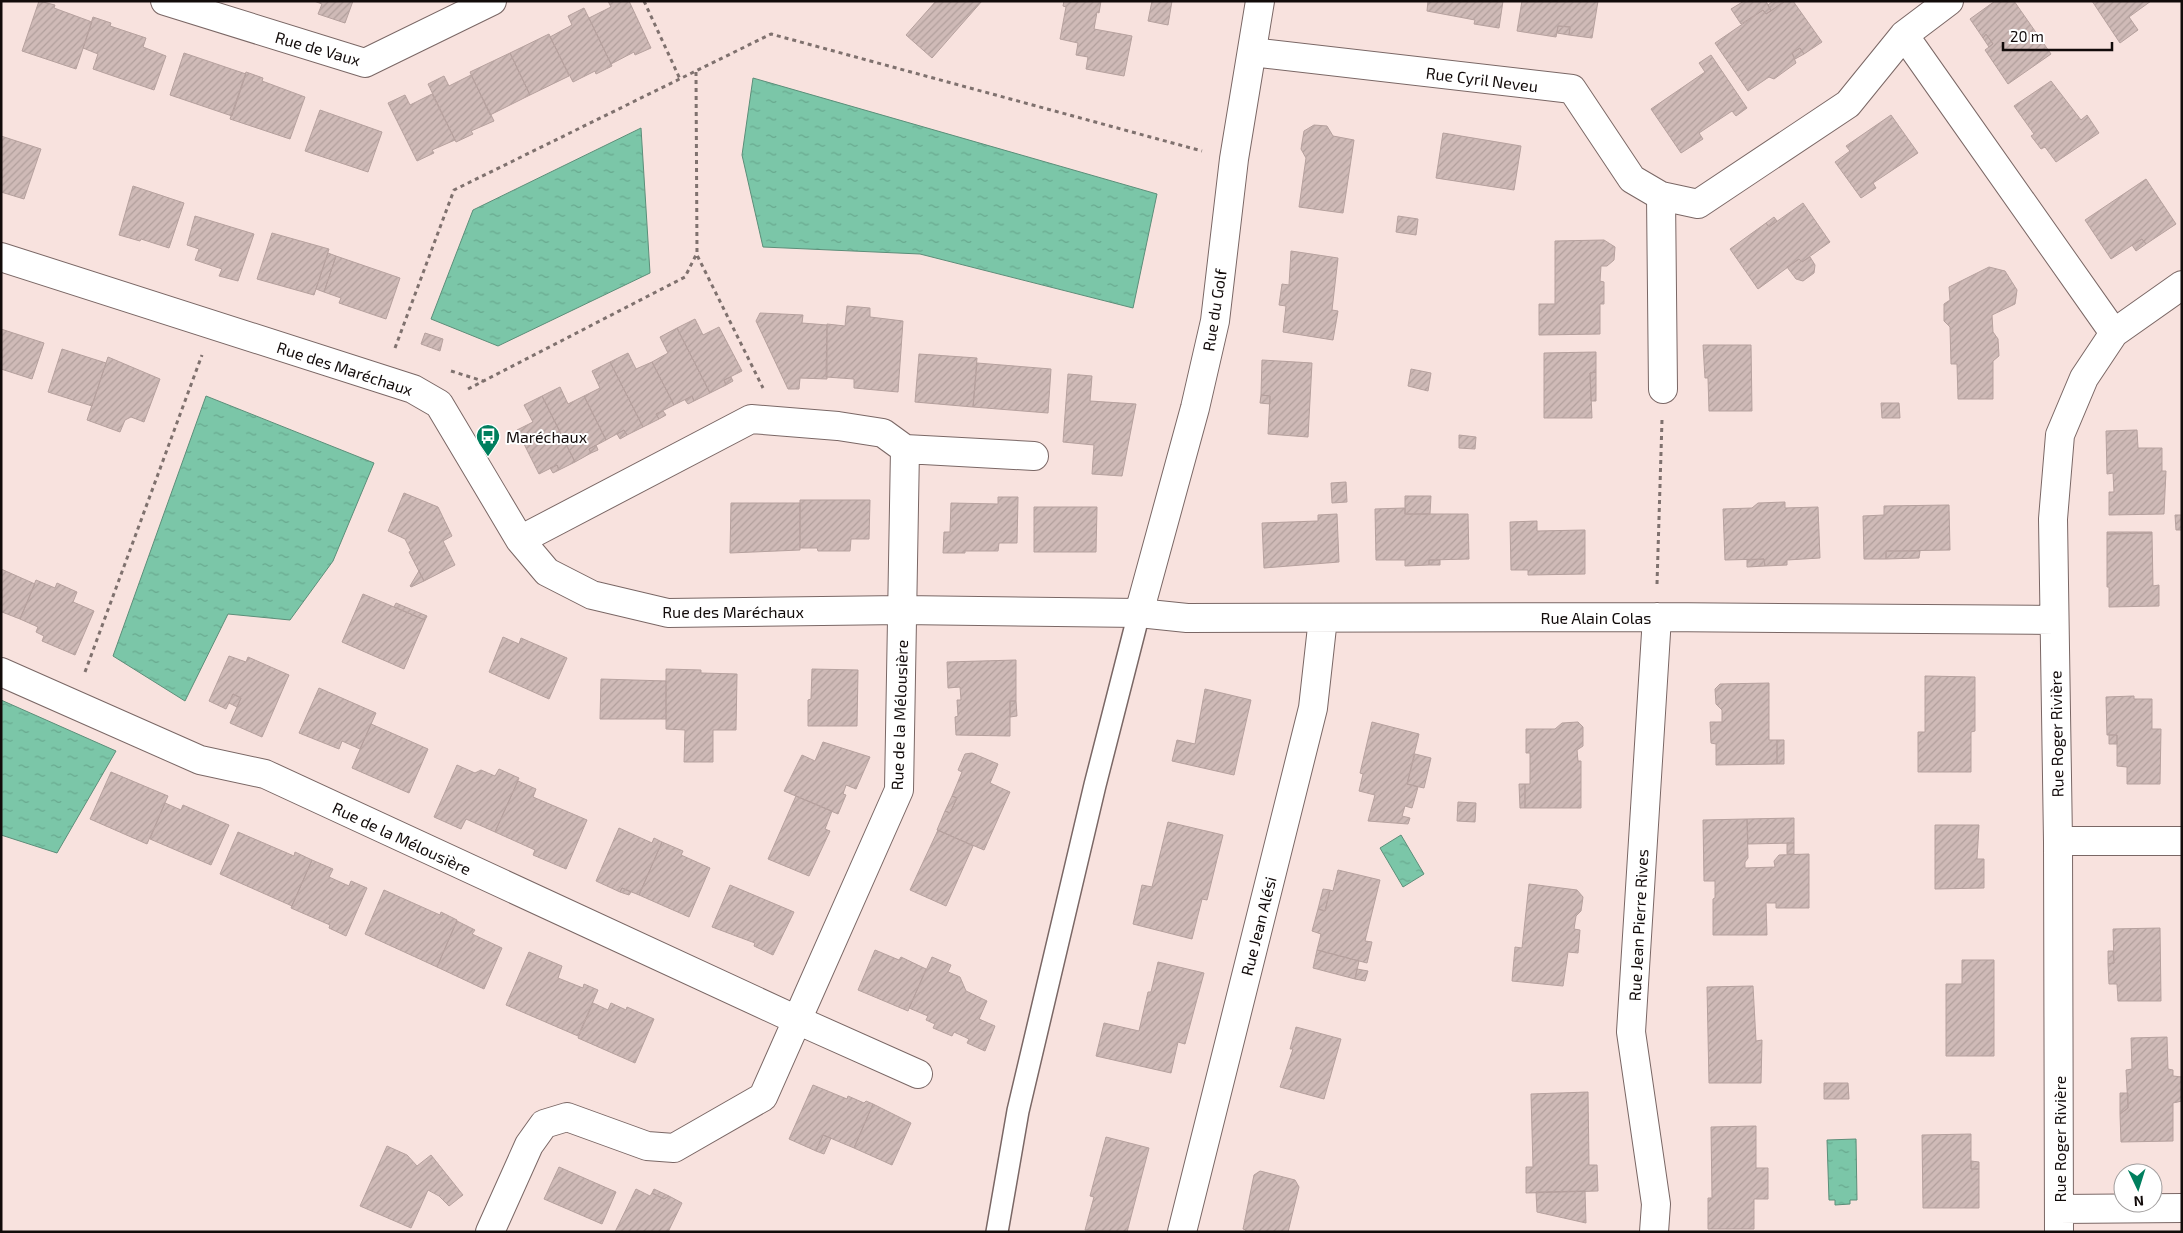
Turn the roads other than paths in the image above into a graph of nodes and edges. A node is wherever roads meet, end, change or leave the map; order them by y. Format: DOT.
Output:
graph roads {
  1 [pos="165,1"];
  2 [pos="492,1"];
  3 [pos="1260,1"];
  4 [pos="1950,1"];
  5 [pos="1904,35"];
  6 [pos="1252,52"];
  7 [pos="1661,196"];
  8 [pos="1,258"];
  9 [pos="2182,285"];
  10 [pos="2114,333"];
  11 [pos="1663,389"];
  12 [pos="906,449"];
  13 [pos="1034,456"];
  14 [pos="520,540"];
  15 [pos="902,610"];
  16 [pos="1139,613"];
  17 [pos="1656,617"];
  18 [pos="1323,618"];
  19 [pos="2054,620"];
  20 [pos="1,672"];
  21 [pos="2058,841"];
  22 [pos="2182,841"];
  23 [pos="797,1020"];
  24 [pos="918,1074"];
  25 [pos="2182,1208"];
  26 [pos="2059,1220"];
  27 [pos="490,1232"];
  28 [pos="997,1232"];
  29 [pos="1182,1232"];
  30 [pos="1654,1232"];
  1 -- 2 [label="street, Rue de Vaux"];
  3 -- 6 [label="street, Rue du Golf"];
  4 -- 5 [label="street, Rue Cyril Neveu"];
  5 -- 7 [label="street, Rue Cyril Neveu"];
  5 -- 10 [label="street"];
  6 -- 7 [label="street, Rue Cyril Neveu"];
  6 -- 16 [label="street, Rue du Golf"];
  7 -- 11 [label="street"];
  8 -- 14 [label="street, Rue des Maréchaux"];
  9 -- 10 [label="street, Rue Roger Rivière"];
  10 -- 19 [label="street, Rue Roger Rivière"];
  12 -- 13 [label="street"];
  12 -- 14 [label="street"];
  12 -- 15 [label="street, Rue de la Mélousière"];
  14 -- 15 [label="street, Rue des Maréchaux"];
  15 -- 16 [label="street, Rue des Maréchaux"];
  15 -- 23 [label="street, Rue de la Mélousière"];
  16 -- 18 [label="street, Rue Alain Colas"];
  16 -- 28 [label="lane"];
  17 -- 18 [label="street, Rue Alain Colas"];
  17 -- 19 [label="street, Rue Alain Colas"];
  17 -- 30 [label="street, Rue Jean Pierre Rives"];
  18 -- 29 [label="street, Rue Jean Alési"];
  19 -- 21 [label="street, Rue Roger Rivière"];
  20 -- 23 [label="street, Rue de la Mélousière"];
  21 -- 22 [label="street"];
  21 -- 26 [label="street, Rue Roger Rivière"];
  23 -- 24 [label="street, Rue de la Mélousière"];
  23 -- 27 [label="street"];
  25 -- 26 [label="street"];
}
